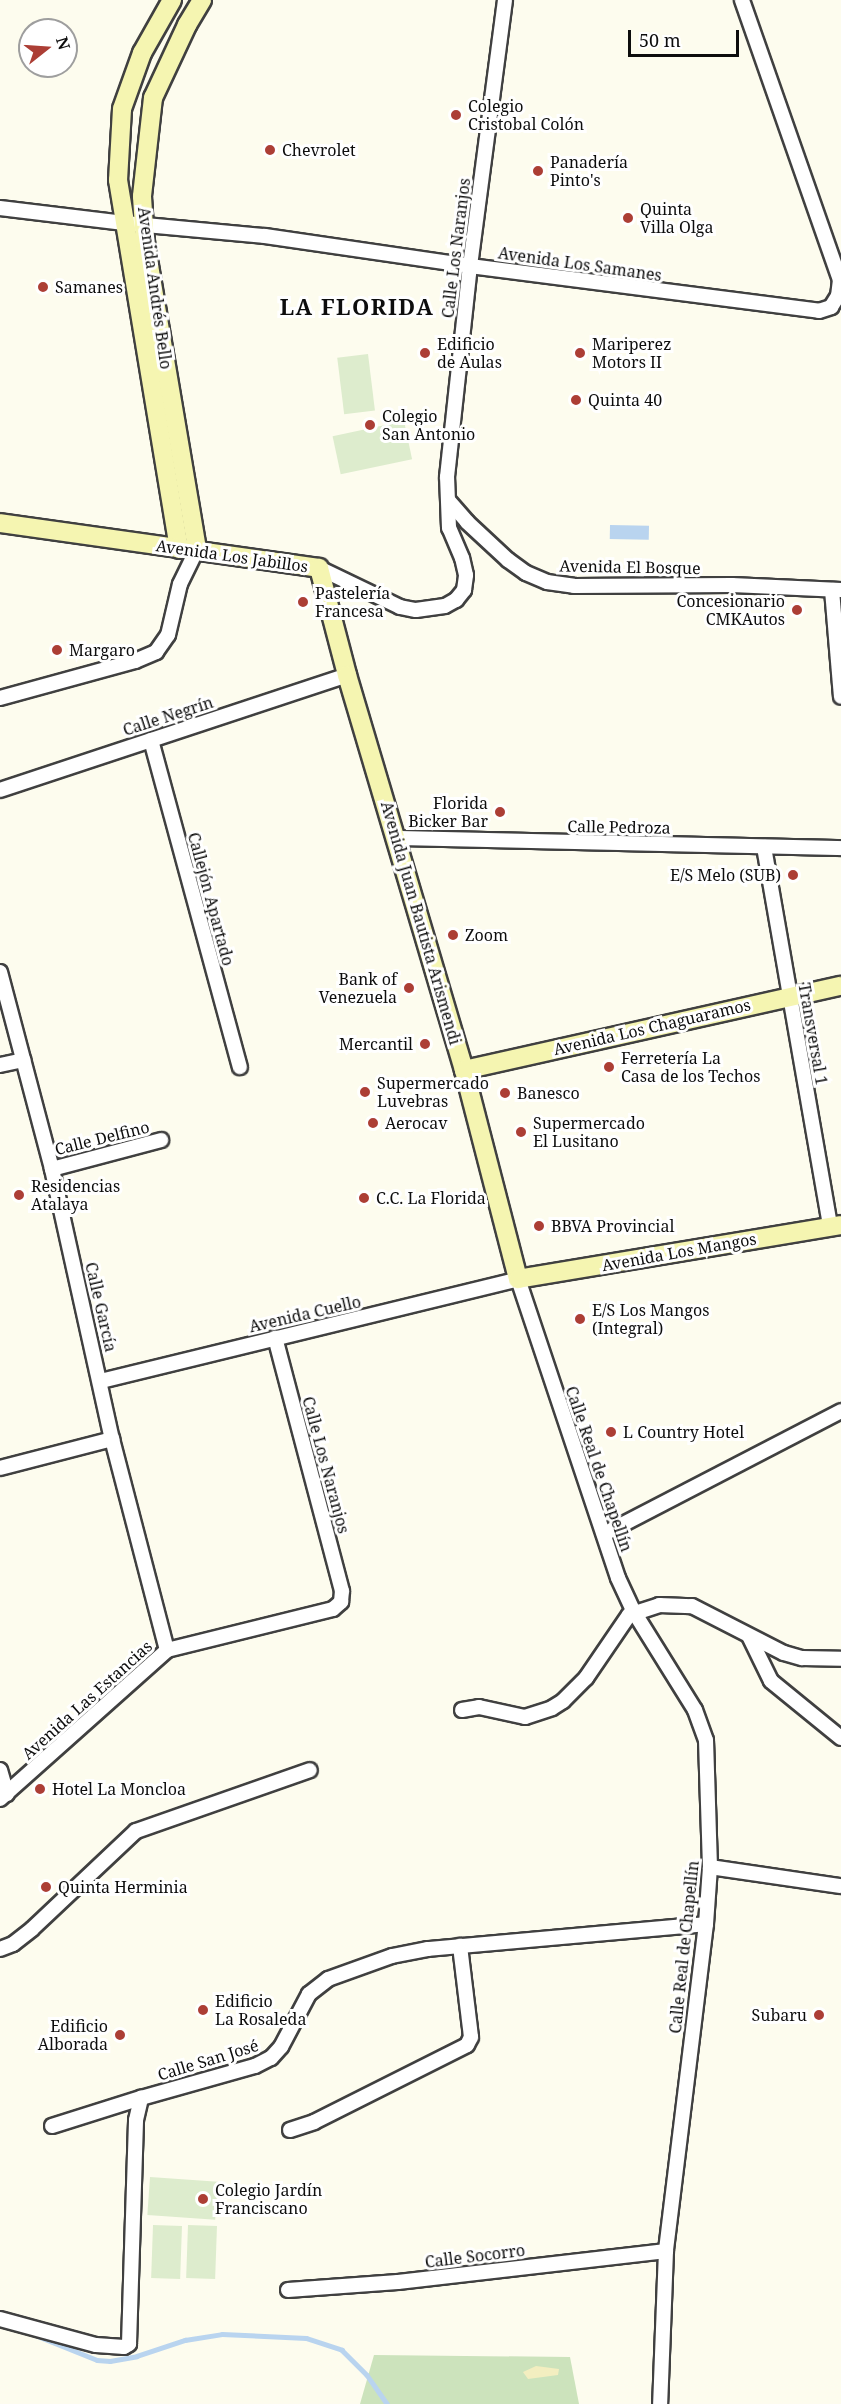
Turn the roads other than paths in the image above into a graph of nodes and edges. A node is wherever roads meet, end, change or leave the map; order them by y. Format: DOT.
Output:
graph roads {
  1 [pos="172,0"];
  2 [pos="202,0"];
  3 [pos="505,0"];
  4 [pos="742,0"];
  5 [pos="0,208"];
  6 [pos="124,223"];
  7 [pos="144,225"];
  8 [pos="470,266"];
  9 [pos="449,501"];
  10 [pos="0,523"];
  11 [pos="179,549"];
  12 [pos="197,549"];
  13 [pos="319,568"];
  14 [pos="837,590"];
  15 [pos="347,675"];
  16 [pos="841,697"];
  17 [pos="0,698"];
  18 [pos="151,740"];
  19 [pos="0,790"];
  20 [pos="396,838"];
  21 [pos="764,847"];
  22 [pos="841,848"];
  23 [pos="0,972"];
  24 [pos="841,986"];
  25 [pos="790,996"];
  26 [pos="23,1060"];
  27 [pos="0,1065"];
  28 [pos="240,1067"];
  29 [pos="464,1070"];
  30 [pos="161,1140"];
  31 [pos="52,1168"];
  32 [pos="836,1226"];
  33 [pos="518,1279"];
  34 [pos="275,1338"];
  35 [pos="101,1381"];
  36 [pos="841,1411"];
  37 [pos="112,1439"];
  38 [pos="0,1468"];
  39 [pos="604,1534"];
  40 [pos="341,1602"];
  41 [pos="634,1612"];
  42 [pos="749,1636"];
  43 [pos="167,1650"];
  44 [pos="841,1659"];
  45 [pos="462,1710"];
  46 [pos="841,1738"];
  47 [pos="0,1770"];
  48 [pos="310,1770"];
  49 [pos="4,1797"];
  50 [pos="710,1867"];
  51 [pos="841,1886"];
  52 [pos="706,1924"];
  53 [pos="460,1947"];
  54 [pos="0,1949"];
  55 [pos="141,2098"];
  56 [pos="52,2126"];
  57 [pos="290,2130"];
  58 [pos="666,2251"];
  59 [pos="288,2290"];
  60 [pos="0,2319"];
  61 [pos="660,2404"];
  1 -- 6 [label="street, Avenida Andrés Bello"];
  2 -- 7 [label="street, Avenida Andrés Bello"];
  3 -- 8 [label="street, Calle Los Naranjos"];
  4 -- 8 [label="street, Avenida Los Samanes"];
  5 -- 6 [label="street, Avenida Los Samanes"];
  6 -- 7 [label="street, Avenida Los Samanes"];
  6 -- 11 [label="street, Avenida Andrés Bello"];
  7 -- 8 [label="street, Avenida Los Samanes"];
  7 -- 12 [label="street, Avenida Andrés Bello"];
  8 -- 9 [label="street, Calle Los Naranjos"];
  9 -- 13 [label="street, Avenida Los Jabillos"];
  9 -- 14 [label="street, Avenida El Bosque"];
  10 -- 11 [label="street, Avenida Los Jabillos"];
  11 -- 12 [label="street, Avenida Los Jabillos"];
  12 -- 13 [label="street, Avenida Los Jabillos"];
  12 -- 17 [label="street"];
  13 -- 15 [label="street, Avenida Juan Bautista Arismendi"];
  14 -- 16 [label="street"];
  15 -- 18 [label="street, Calle Negrín"];
  15 -- 20 [label="street, Avenida Juan Bautista Arismendi"];
  18 -- 19 [label="street, Calle Negrín"];
  18 -- 28 [label="street, Callejón Apartado"];
  20 -- 21 [label="street, Calle Pedroza"];
  20 -- 29 [label="street, Avenida Juan Bautista Arismendi"];
  21 -- 22 [label="street, Calle Pedroza"];
  21 -- 25 [label="street, Transversal 1"];
  23 -- 26 [label="street, Calle García"];
  24 -- 25 [label="street, Avenida Los Chaguaramos"];
  25 -- 29 [label="street, Avenida Los Chaguaramos"];
  25 -- 32 [label="street, Transversal 1"];
  26 -- 27 [label="street"];
  26 -- 31 [label="street, Calle García"];
  29 -- 33 [label="street, Avenida Juan Bautista Arismendi"];
  30 -- 31 [label="street, Calle Delfino"];
  31 -- 35 [label="street, Calle García"];
  32 -- 33 [label="street, Avenida Los Mangos"];
  33 -- 34 [label="street, Avenida Cuello"];
  33 -- 39 [label="street, Calle Real de Chapellín"];
  34 -- 35 [label="street, Avenida Cuello"];
  34 -- 40 [label="street, Calle Los Naranjos"];
  35 -- 37 [label="street, Calle García"];
  36 -- 39 [label="street"];
  37 -- 38 [label="street"];
  37 -- 43 [label="street, Calle García"];
  39 -- 41 [label="street, Calle Real de Chapellín"];
  40 -- 43 [label="street, Avenida Las Estancias"];
  41 -- 42 [label="street"];
  41 -- 45 [label="street"];
  41 -- 50 [label="street, Calle Real de Chapellín"];
  42 -- 44 [label="street"];
  42 -- 46 [label="street"];
  43 -- 49 [label="street, Avenida Las Estancias"];
  47 -- 49 [label="street"];
  48 -- 54 [label="street"];
  50 -- 51 [label="street"];
  50 -- 52 [label="street, Calle Real de Chapellín"];
  52 -- 53 [label="street, Calle San José"];
  52 -- 58 [label="street, Calle Real de Chapellín"];
  53 -- 55 [label="street, Calle San José"];
  53 -- 57 [label="street"];
  55 -- 56 [label="street"];
  55 -- 60 [label="street, Calle San José"];
  58 -- 59 [label="street, Calle Socorro"];
  58 -- 61 [label="street, Calle Real de Chapellín"];
}
